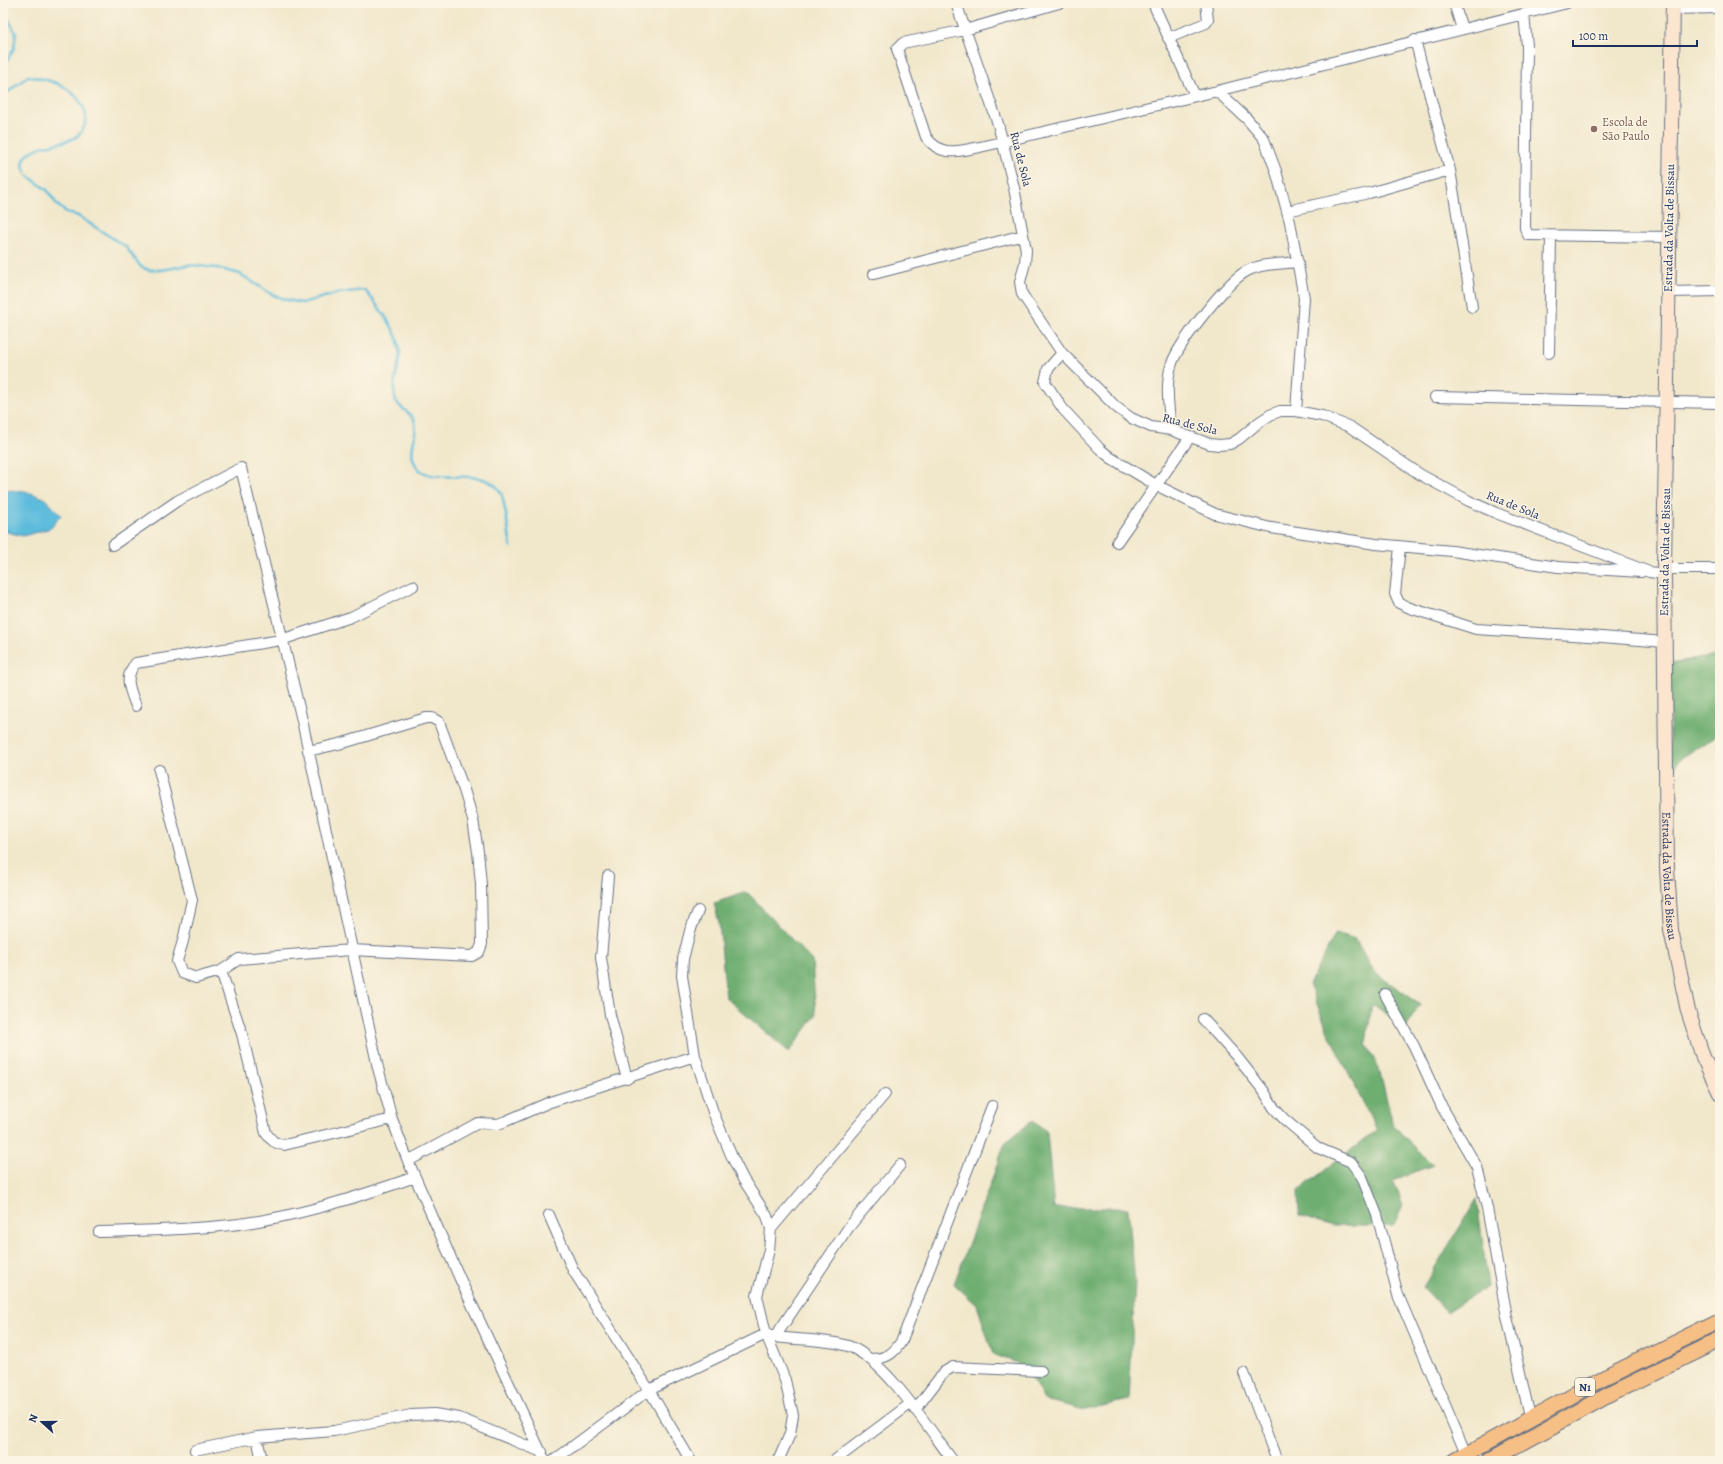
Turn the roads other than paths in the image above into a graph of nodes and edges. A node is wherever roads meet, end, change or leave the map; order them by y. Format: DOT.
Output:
graph roads {
  1 [pos="956,3"];
  2 [pos="1059,3"];
  3 [pos="1153,3"];
  4 [pos="1206,3"];
  5 [pos="1454,3"];
  6 [pos="1567,3"];
  7 [pos="1673,6"];
  8 [pos="1720,8"];
  9 [pos="1524,14"];
  10 [pos="1462,29"];
  11 [pos="965,30"];
  12 [pos="1168,38"];
  13 [pos="1415,40"];
  14 [pos="1217,91"];
  15 [pos="1195,96"];
  16 [pos="1003,141"];
  17 [pos="1450,170"];
  18 [pos="1287,211"];
  19 [pos="1023,234"];
  20 [pos="1551,236"];
  21 [pos="1668,237"];
  22 [pos="1298,262"];
  23 [pos="874,274"];
  24 [pos="1720,291"];
  25 [pos="1668,292"];
  26 [pos="1472,307"];
  27 [pos="1062,353"];
  28 [pos="1549,353"];
  29 [pos="1435,397"];
  30 [pos="1668,402"];
  31 [pos="1720,403"];
  32 [pos="1296,411"];
  33 [pos="1171,430"];
  34 [pos="1190,437"];
  35 [pos="1156,485"];
  36 [pos="1117,542"];
  37 [pos="113,545"];
  38 [pos="1400,547"];
  39 [pos="1720,569"];
  40 [pos="1649,572"];
  41 [pos="1665,572"];
  42 [pos="413,586"];
  43 [pos="281,640"];
  44 [pos="1665,642"];
  45 [pos="136,706"];
  46 [pos="308,751"];
  47 [pos="159,770"];
  48 [pos="608,876"];
  49 [pos="698,911"];
  50 [pos="351,950"];
  51 [pos="221,971"];
  52 [pos="1385,994"];
  53 [pos="1203,1019"];
  54 [pos="694,1056"];
  55 [pos="627,1079"];
  56 [pos="1720,1093"];
  57 [pos="886,1094"];
  58 [pos="992,1106"];
  59 [pos="392,1119"];
  60 [pos="408,1161"];
  61 [pos="900,1165"];
  62 [pos="415,1177"];
  63 [pos="549,1215"];
  64 [pos="771,1229"];
  65 [pos="99,1232"];
  66 [pos="1720,1321"];
  67 [pos="770,1335"];
  68 [pos="1720,1340"];
  69 [pos="870,1359"];
  70 [pos="1041,1371"];
  71 [pos="1244,1373"];
  72 [pos="649,1390"];
  73 [pos="912,1407"];
  74 [pos="1530,1417"];
  75 [pos="257,1437"];
  76 [pos="195,1450"];
  77 [pos="544,1456"];
  78 [pos="1460,1458"];
  79 [pos="262,1461"];
  80 [pos="553,1461"];
  81 [pos="691,1461"];
  82 [pos="778,1461"];
  83 [pos="834,1461"];
  84 [pos="953,1461"];
  85 [pos="1277,1461"];
  86 [pos="1489,1461"];
  1 -- 11 [label="street, Rua de Sola"];
  2 -- 11 [label="street"];
  3 -- 12 [label="street"];
  4 -- 12 [label="street"];
  5 -- 10 [label="street"];
  6 -- 9 [label="street"];
  7 -- 8 [label="street"];
  7 -- 21 [label="main road, Estrada da Volta de Bissau"];
  9 -- 10 [label="street"];
  9 -- 20 [label="street"];
  10 -- 13 [label="street"];
  11 -- 16 [label="street, Rua de Sola"];
  11 -- 16 [label="street"];
  12 -- 15 [label="street"];
  13 -- 14 [label="street"];
  13 -- 17 [label="street"];
  14 -- 15 [label="street"];
  14 -- 18 [label="street"];
  15 -- 16 [label="street"];
  16 -- 19 [label="street, Rua de Sola"];
  17 -- 18 [label="street"];
  17 -- 26 [label="street"];
  18 -- 22 [label="street"];
  19 -- 23 [label="street"];
  19 -- 27 [label="street, Rua de Sola"];
  20 -- 21 [label="street"];
  20 -- 28 [label="street"];
  21 -- 25 [label="main road, Estrada da Volta de Bissau"];
  22 -- 32 [label="street"];
  22 -- 33 [label="street"];
  24 -- 25 [label="street"];
  25 -- 30 [label="main road, Estrada da Volta de Bissau"];
  27 -- 33 [label="street, Rua de Sola"];
  27 -- 35 [label="street"];
  29 -- 30 [label="street"];
  30 -- 31 [label="street"];
  30 -- 41 [label="main road, Estrada da Volta de Bissau"];
  32 -- 34 [label="street, Rua de Sola"];
  32 -- 40 [label="street, Rua de Sola"];
  33 -- 34 [label="street, Rua de Sola"];
  34 -- 35 [label="street"];
  35 -- 36 [label="street"];
  35 -- 38 [label="street"];
  37 -- 43 [label="street"];
  38 -- 40 [label="street"];
  38 -- 44 [label="street"];
  39 -- 41 [label="street, Rua de Sola"];
  40 -- 41 [label="street, Rua de Sola"];
  41 -- 44 [label="main road, Estrada da Volta de Bissau"];
  42 -- 43 [label="street"];
  43 -- 45 [label="street"];
  43 -- 46 [label="street"];
  44 -- 56 [label="main road, Estrada da Volta de Bissau"];
  46 -- 50 [label="street"];
  46 -- 50 [label="street"];
  47 -- 51 [label="street"];
  48 -- 55 [label="street"];
  49 -- 54 [label="street"];
  50 -- 51 [label="street"];
  50 -- 59 [label="street"];
  51 -- 59 [label="street"];
  52 -- 74 [label="street"];
  53 -- 78 [label="street"];
  54 -- 55 [label="street"];
  54 -- 64 [label="street"];
  55 -- 60 [label="street"];
  57 -- 64 [label="street"];
  58 -- 69 [label="street"];
  59 -- 60 [label="street"];
  60 -- 62 [label="street"];
  61 -- 67 [label="street"];
  62 -- 65 [label="street"];
  62 -- 77 [label="street"];
  63 -- 72 [label="street"];
  64 -- 67 [label="street"];
  66 -- 74 [label="main road, N1"];
  67 -- 69 [label="street"];
  67 -- 72 [label="street"];
  67 -- 82 [label="street"];
  68 -- 86 [label="main road, N1"];
  69 -- 73 [label="street"];
  70 -- 73 [label="street"];
  71 -- 85 [label="street"];
  72 -- 80 [label="street"];
  72 -- 81 [label="street"];
  73 -- 83 [label="street"];
  73 -- 84 [label="street"];
  74 -- 78 [label="main road, N1"];
  75 -- 76 [label="street"];
  75 -- 77 [label="street"];
  75 -- 79 [label="street"];
}
